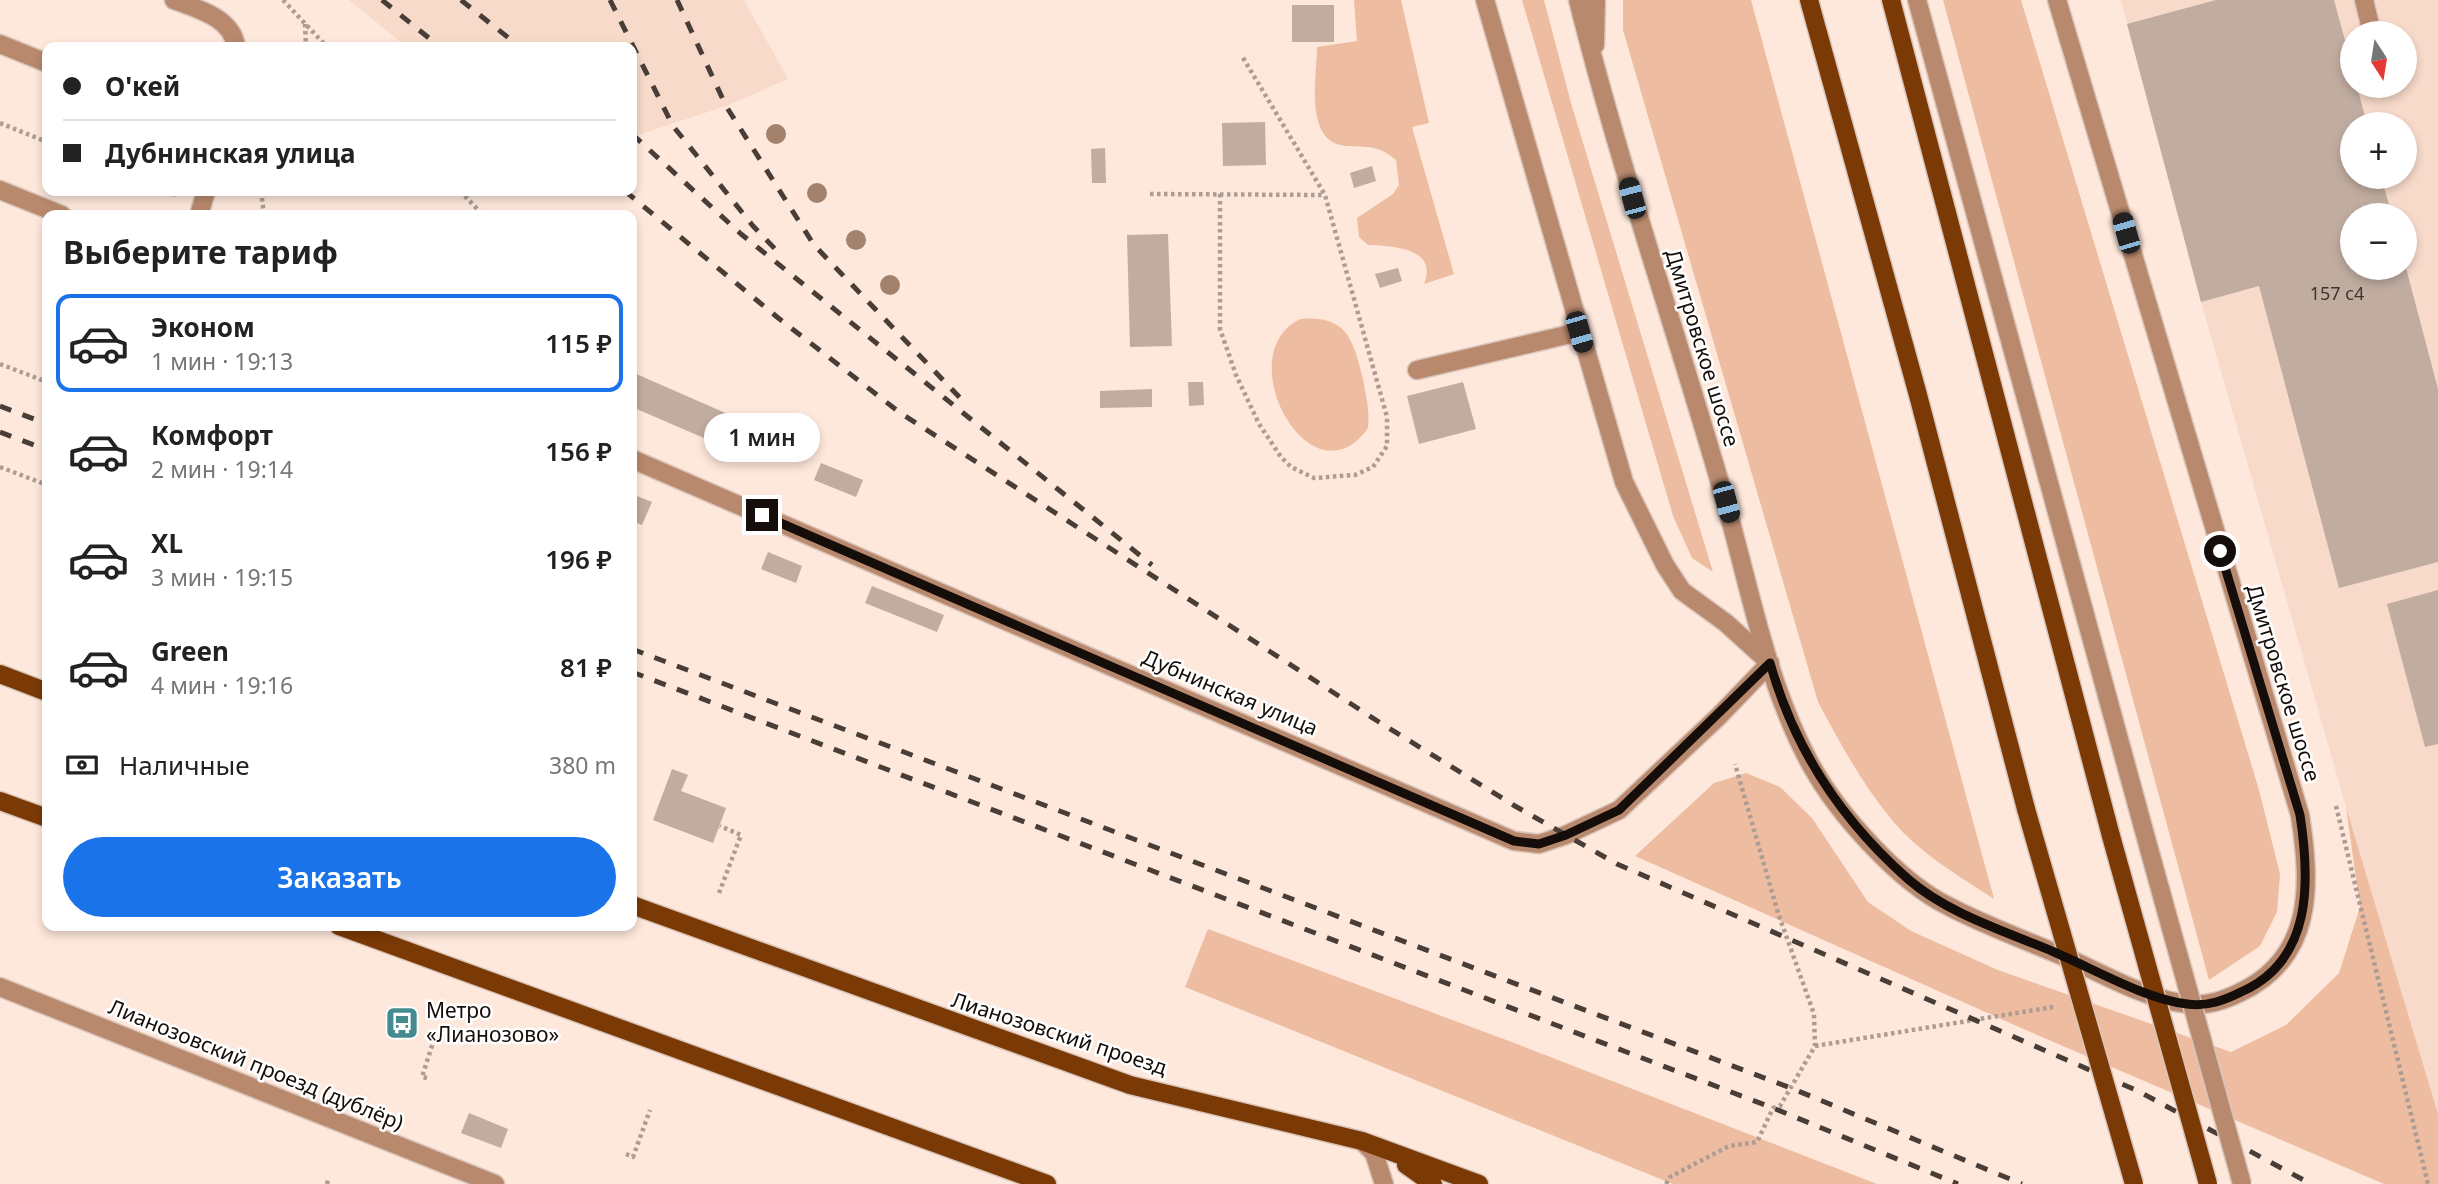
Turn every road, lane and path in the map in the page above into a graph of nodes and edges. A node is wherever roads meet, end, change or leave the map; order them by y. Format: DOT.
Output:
graph roads {
  1 [pos="174,0"];
  2 [pos="283,0"];
  3 [pos="1485,0"];
  4 [pos="1578,0"];
  5 [pos="1596,0"];
  6 [pos="1891,0"];
  7 [pos="1917,0"];
  8 [pos="2057,0"];
  9 [pos="2364,0"];
  10 [pos="1808,4"];
  11 [pos="2369,21"];
  12 [pos="304,23"];
  13 [pos="236,42"];
  14 [pos="306,42"];
  15 [pos="322,42"];
  16 [pos="0,44"];
  17 [pos="1242,56"];
  18 [pos="42,62"];
  19 [pos="1594,66"];
  20 [pos="0,123"];
  21 [pos="42,140"];
  22 [pos="0,190"];
  23 [pos="1150,194"];
  24 [pos="1220,194"];
  25 [pos="1325,195"];
  26 [pos="465,196"];
  27 [pos="50,210"];
  28 [pos="478,210"];
  29 [pos="1579,332"];
  30 [pos="0,364"];
  31 [pos="1417,370"];
  32 [pos="42,380"];
  33 [pos="637,461"];
  34 [pos="0,467"];
  35 [pos="42,483"];
  36 [pos="1770,663"];
  37 [pos="0,674"];
  38 [pos="42,690"];
  39 [pos="1735,764"];
  40 [pos="0,801"];
  41 [pos="2336,806"];
  42 [pos="42,816"];
  43 [pos="720,826"];
  44 [pos="719,893"];
  45 [pos="637,907"];
  46 [pos="354,931"];
  47 [pos="0,987"];
  48 [pos="2059,1006"];
  49 [pos="437,1030"];
  50 [pos="1815,1046"];
  51 [pos="427,1078"];
  52 [pos="650,1110"];
  53 [pos="1362,1142"];
  54 [pos="1382,1149"];
  55 [pos="626,1154"];
  56 [pos="495,1184"];
  57 [pos="1047,1184"];
  58 [pos="1384,1184"];
  59 [pos="1433,1184"];
  60 [pos="1479,1184"];
  61 [pos="1666,1184"];
  62 [pos="2134,1184"];
  63 [pos="2208,1184"];
  64 [pos="2242,1184"];
  65 [pos="2428,1184"];
  1 -- 13 [label="street"];
  2 -- 12 [label="path"];
  3 -- 29 [label="street"];
  4 -- 19 [label="street, Дмитровское шоссе"];
  5 -- 19 [label="street, Дмитровское шоссе"];
  6 -- 63 [label="main road, bridge"];
  7 -- 64 [label="street, bridge"];
  8 -- 36 [label="street, Дмитровское шоссе"];
  9 -- 11 [label="street"];
  10 -- 62 [label="main road, bridge"];
  12 -- 14 [label="path"];
  12 -- 15 [label="path"];
  16 -- 18 [label="street"];
  17 -- 25 [label="path"];
  19 -- 36 [label="street, Дмитровское шоссе"];
  20 -- 21 [label="path"];
  22 -- 27 [label="street"];
  23 -- 24 [label="path"];
  24 -- 25 [label="path"];
  24 -- 25 [label="path"];
  26 -- 28 [label="path"];
  29 -- 31 [label="street"];
  29 -- 36 [label="street"];
  30 -- 32 [label="path"];
  33 -- 36 [label="street, Дубнинская улица"];
  34 -- 35 [label="path"];
  37 -- 38 [label="main road"];
  39 -- 50 [label="path"];
  40 -- 42 [label="main road"];
  41 -- 65 [label="path"];
  43 -- 44 [label="path"];
  45 -- 53 [label="main road, Лианозовский проезд"];
  46 -- 57 [label="main road"];
  47 -- 56 [label="street, Лианозовский проезд (дублёр)"];
  48 -- 50 [label="path"];
  49 -- 51 [label="path"];
  50 -- 61 [label="path"];
  52 -- 55 [label="path"];
  53 -- 54 [label="main road, Лианозовский проезд"];
  53 -- 58 [label="street"];
  54 -- 59 [label="main road"];
  54 -- 60 [label="main road, Лианозовский проезд"];
}
